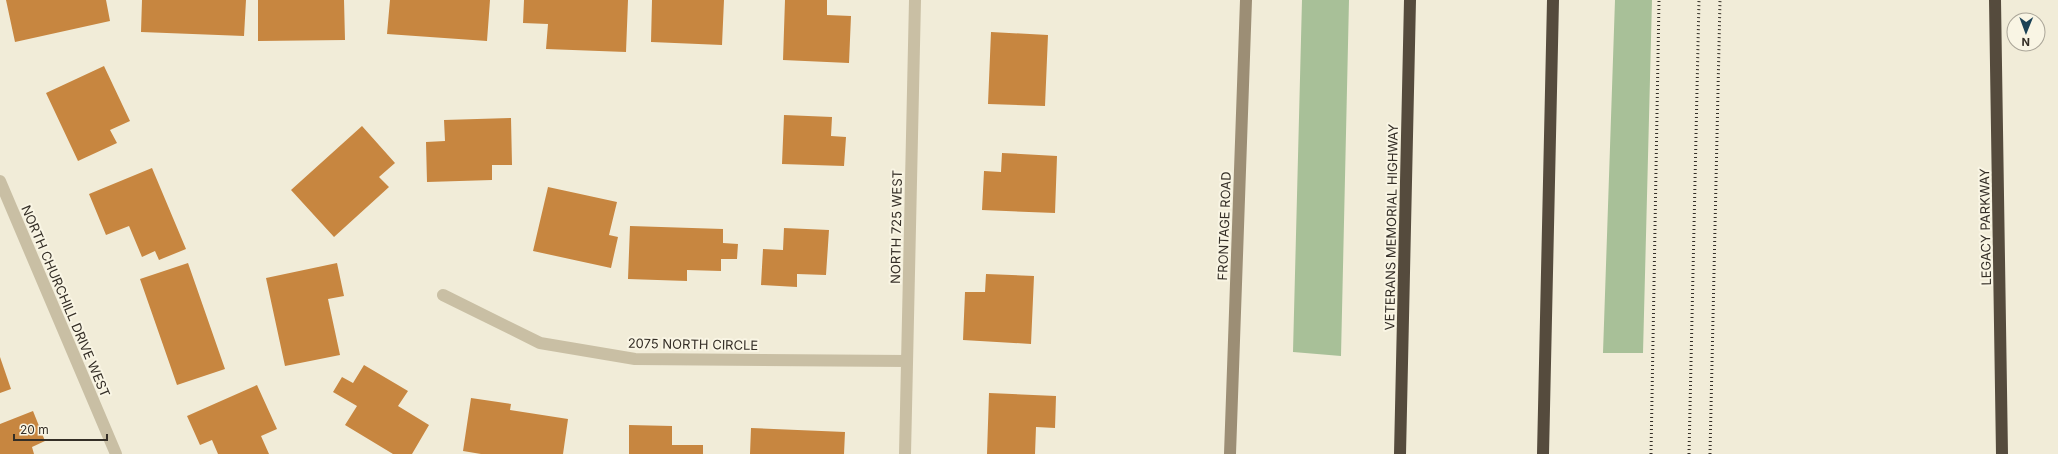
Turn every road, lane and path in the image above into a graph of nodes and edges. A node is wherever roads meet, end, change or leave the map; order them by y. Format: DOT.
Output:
graph roads {
  1 [pos="915,0"];
  2 [pos="1246,0"];
  3 [pos="1410,0"];
  4 [pos="1553,0"];
  5 [pos="1995,0"];
  6 [pos="0,181"];
  7 [pos="443,295"];
  8 [pos="907,361"];
  9 [pos="116,454"];
  10 [pos="905,454"];
  11 [pos="1230,454"];
  12 [pos="1400,454"];
  13 [pos="1543,454"];
  14 [pos="2002,454"];
  1 -- 8 [label="street, NORTH 725 WEST"];
  2 -- 11 [label="street, FRONTAGE ROAD"];
  3 -- 12 [label="highway, VETERANS MEMORIAL HIGHWAY"];
  4 -- 13 [label="highway"];
  5 -- 14 [label="highway, LEGACY PARKWAY"];
  6 -- 9 [label="street, NORTH CHURCHILL DRIVE WEST"];
  7 -- 8 [label="street, 2075 NORTH CIRCLE"];
  8 -- 10 [label="street, NORTH 725 WEST"];
}
